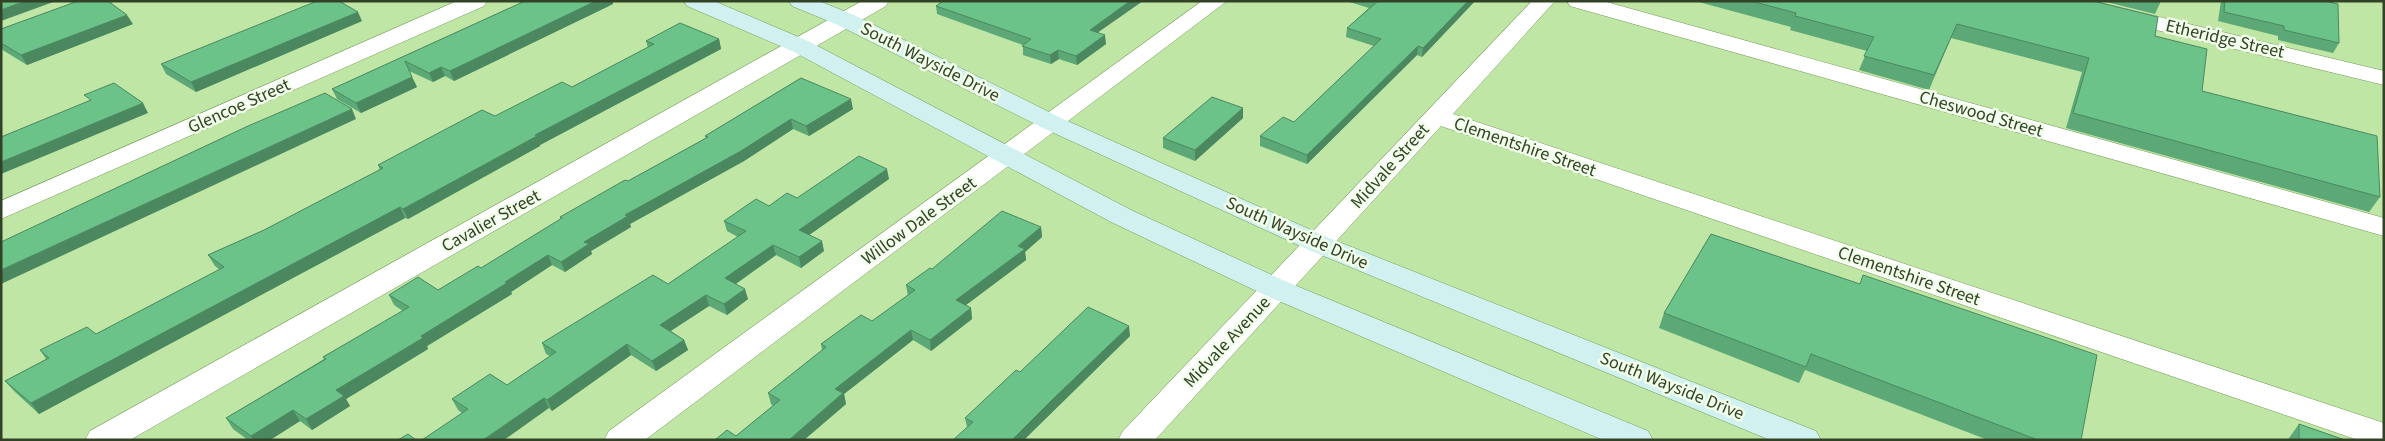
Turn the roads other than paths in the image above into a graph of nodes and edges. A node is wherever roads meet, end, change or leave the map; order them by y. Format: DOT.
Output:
graph roads {
  1 [pos="476,1"];
  2 [pos="695,1"];
  3 [pos="800,1"];
  4 [pos="878,1"];
  5 [pos="1216,1"];
  6 [pos="1544,1"];
  7 [pos="1578,1"];
  8 [pos="2065,1"];
  9 [pos="846,20"];
  10 [pos="800,46"];
  11 [pos="2384,78"];
  12 [pos="1435,116"];
  13 [pos="1052,123"];
  14 [pos="1008,155"];
  15 [pos="1,211"];
  16 [pos="2384,228"];
  17 [pos="1319,244"];
  18 [pos="1277,289"];
  19 [pos="2384,436"];
  20 [pos="102,440"];
  21 [pos="621,440"];
  22 [pos="1135,440"];
  23 [pos="1636,440"];
  24 [pos="1804,440"];
  1 -- 15 [label="street, Glencoe Street"];
  2 -- 10 [label="main road"];
  3 -- 9 [label="main road, South Wayside Drive"];
  4 -- 9 [label="street, Cavalier Street"];
  5 -- 13 [label="street, Willow Dale Street"];
  6 -- 12 [label="street, Midvale Street"];
  7 -- 16 [label="street, Cheswood Street"];
  8 -- 11 [label="street, Etheridge Street"];
  9 -- 10 [label="street, Cavalier Street"];
  9 -- 13 [label="main road, South Wayside Drive"];
  10 -- 14 [label="main road"];
  10 -- 20 [label="street, Cavalier Street"];
  12 -- 17 [label="street, Midvale Street"];
  12 -- 19 [label="street, Clementshire Street"];
  13 -- 14 [label="street, Willow Dale Street"];
  13 -- 17 [label="main road, South Wayside Drive"];
  14 -- 18 [label="main road"];
  14 -- 21 [label="street, Willow Dale Street"];
  17 -- 18 [label="street, Midvale Avenue"];
  17 -- 24 [label="main road, South Wayside Drive"];
  18 -- 22 [label="street, Midvale Avenue"];
  18 -- 23 [label="main road"];
}
